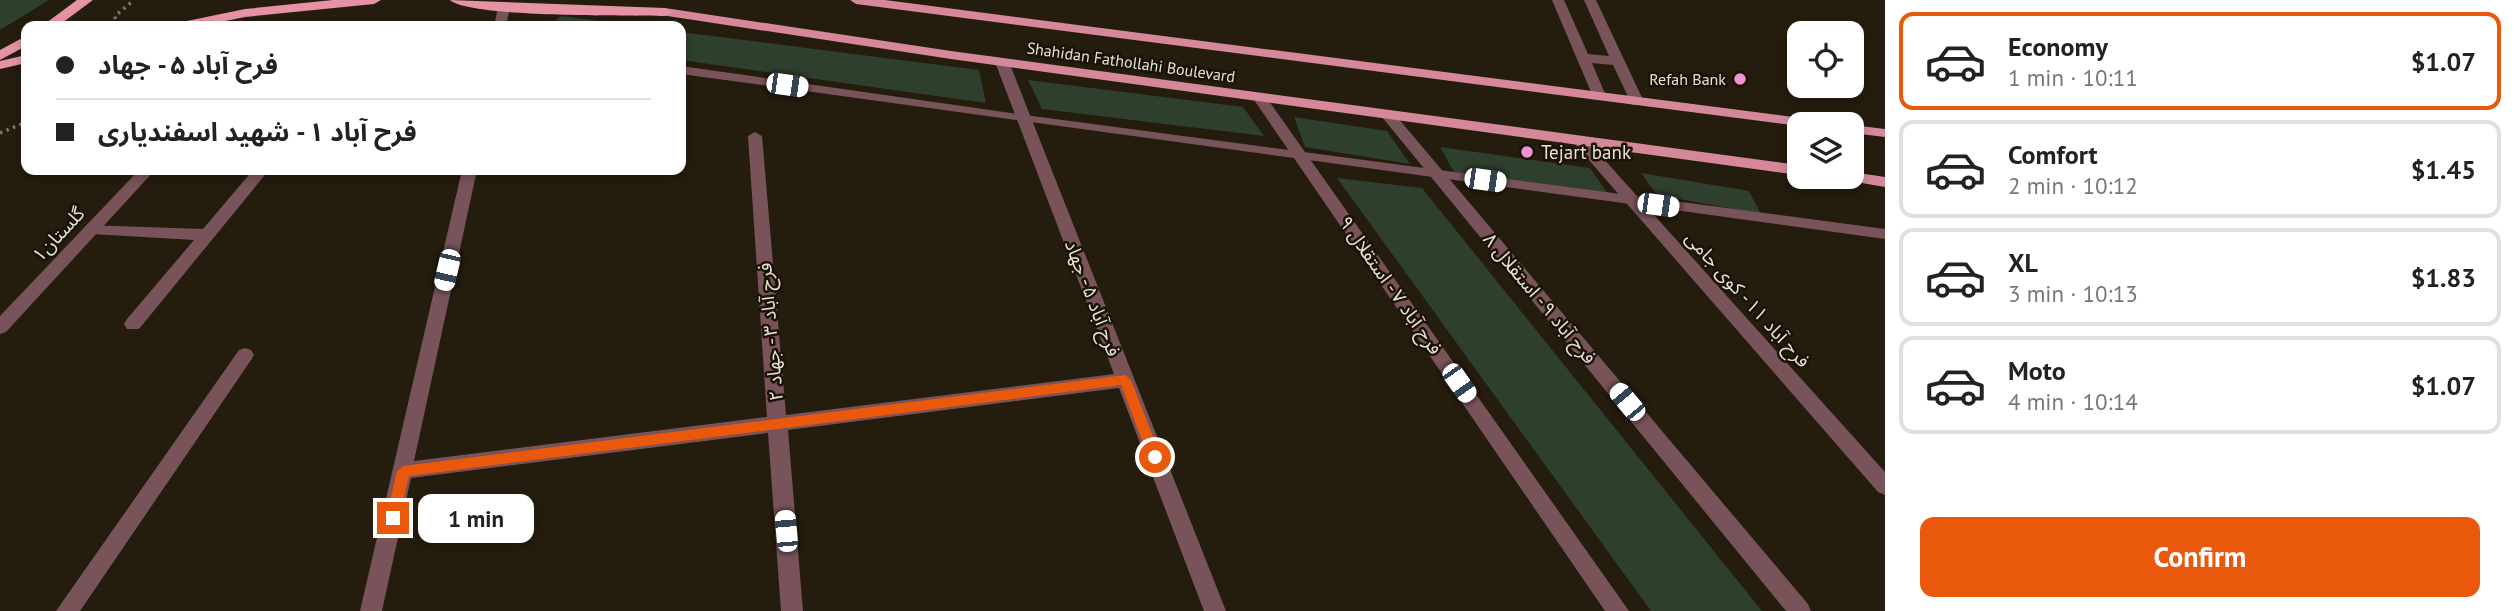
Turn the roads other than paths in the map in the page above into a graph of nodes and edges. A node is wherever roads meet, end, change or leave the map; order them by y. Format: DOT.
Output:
graph roads {
  1 [pos="86,0"];
  2 [pos="374,0"];
  3 [pos="457,0"];
  4 [pos="580,0"];
  5 [pos="856,0"];
  6 [pos="1558,0"];
  7 [pos="1590,0"];
  8 [pos="875,1"];
  9 [pos="504,7"];
  10 [pos="664,12"];
  11 [pos="55,21"];
  12 [pos="206,21"];
  13 [pos="501,21"];
  14 [pos="21,43"];
  15 [pos="0,56"];
  16 [pos="1583,58"];
  17 [pos="21,60"];
  18 [pos="1618,61"];
  19 [pos="1002,62"];
  20 [pos="0,65"];
  21 [pos="686,71"];
  22 [pos="1599,96"];
  23 [pos="1259,97"];
  24 [pos="1637,102"];
  25 [pos="1387,114"];
  26 [pos="1025,119"];
  27 [pos="1787,121"];
  28 [pos="1864,130"];
  29 [pos="1885,133"];
  30 [pos="755,136"];
  31 [pos="1579,140"];
  32 [pos="1300,155"];
  33 [pos="1787,168"];
  34 [pos="1436,173"];
  35 [pos="142,175"];
  36 [pos="257,175"];
  37 [pos="468,175"];
  38 [pos="1864,179"];
  39 [pos="1885,182"];
  40 [pos="1633,201"];
  41 [pos="92,229"];
  42 [pos="1885,234"];
  43 [pos="207,235"];
  44 [pos="133,324"];
  45 [pos="0,327"];
  46 [pos="245,355"];
  47 [pos="1125,380"];
  48 [pos="777,424"];
  49 [pos="403,471"];
  50 [pos="1885,486"];
  51 [pos="68,611"];
  52 [pos="371,611"];
  53 [pos="792,611"];
  54 [pos="1215,611"];
  55 [pos="1618,611"];
  56 [pos="1800,611"];
  1 -- 11 [label="highway"];
  2 -- 12 [label="highway"];
  3 -- 9 [label="highway, Shahidan Fathollahi Boulevard"];
  4 -- 10 [label="highway"];
  5 -- 8 [label="main road, Shahidan Fathollahi Boulevard"];
  6 -- 16 [label="street"];
  7 -- 18 [label="street"];
  8 -- 22 [label="main road, Shahidan Fathollahi Boulevard"];
  9 -- 10 [label="highway, Shahidan Fathollahi Boulevard"];
  9 -- 13 [label="street"];
  10 -- 19 [label="main road, Shahidan Fathollahi Boulevard"];
  14 -- 15 [label="highway"];
  16 -- 18 [label="street"];
  16 -- 22 [label="street"];
  17 -- 20 [label="highway"];
  18 -- 24 [label="street"];
  19 -- 23 [label="main road, Shahidan Fathollahi Boulevard"];
  19 -- 26 [label="street, فرح آباد ۵ - جهاد"];
  21 -- 26 [label="street"];
  22 -- 24 [label="main road, Shahidan Fathollahi Boulevard"];
  23 -- 25 [label="main road, Shahidan Fathollahi Boulevard"];
  23 -- 32 [label="street, فرح آباد ۷ - استقلال ۹"];
  24 -- 27 [label="main road, Shahidan Fathollahi Boulevard"];
  25 -- 31 [label="main road, Shahidan Fathollahi Boulevard"];
  25 -- 34 [label="street, فرح آباد ۹ - استقلال ۸"];
  26 -- 32 [label="street"];
  26 -- 47 [label="street, فرح آباد ۵ - جهاد"];
  28 -- 29 [label="main road"];
  30 -- 48 [label="street, فرح آباد ۳ - جهاد ۲"];
  31 -- 33 [label="main road, Shahidan Fathollahi Boulevard"];
  31 -- 40 [label="street, فرح آباد ۱۱ - کوی جامی"];
  32 -- 34 [label="street"];
  32 -- 55 [label="street, فرح آباد ۷ - استقلال ۹"];
  34 -- 40 [label="street"];
  34 -- 56 [label="street, فرح آباد ۹ - استقلال ۸"];
  35 -- 41 [label="street, گلستان۱"];
  36 -- 43 [label="street"];
  37 -- 49 [label="street"];
  38 -- 39 [label="main road"];
  40 -- 42 [label="street"];
  40 -- 50 [label="street, فرح آباد ۱۱ - کوی جامی"];
  41 -- 43 [label="street"];
  41 -- 45 [label="street, گلستان۱"];
  43 -- 44 [label="street"];
  46 -- 51 [label="street"];
  47 -- 48 [label="street"];
  47 -- 54 [label="street, فرح آباد ۵ - جهاد"];
  48 -- 49 [label="street"];
  48 -- 53 [label="street, فرح آباد ۳ - جهاد ۲"];
  49 -- 52 [label="street"];
}
